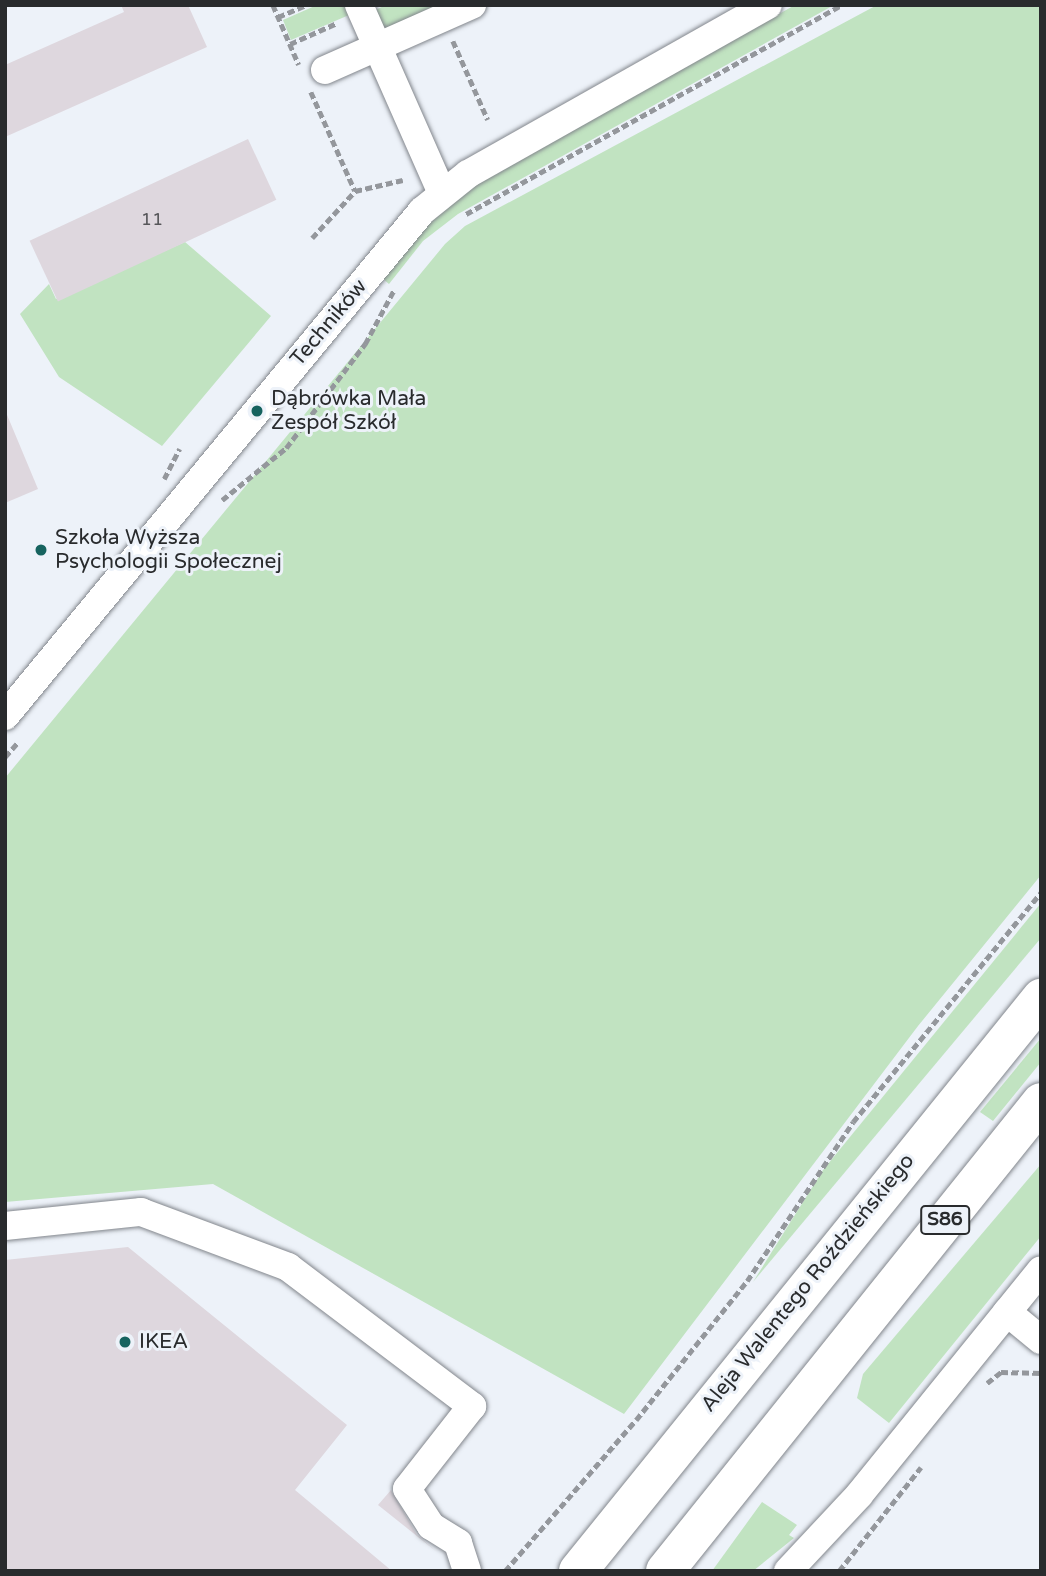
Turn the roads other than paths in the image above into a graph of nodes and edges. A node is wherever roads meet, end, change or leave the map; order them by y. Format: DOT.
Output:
graph roads {
  1 [pos="472,5"];
  2 [pos="768,5"];
  3 [pos="361,9"];
  4 [pos="378,47"];
  5 [pos="311,73"];
  6 [pos="442,193"];
  7 [pos="14,726"];
  8 [pos="1041,998"];
  9 [pos="1041,1102"];
  10 [pos="5,1226"];
  11 [pos="1041,1270"];
  12 [pos="1007,1312"];
  13 [pos="1041,1340"];
  14 [pos="642,1489"];
  15 [pos="798,1569"];
  16 [pos="467,1571"];
  17 [pos="546,1571"];
  18 [pos="578,1571"];
  19 [pos="665,1571"];
  1 -- 4 [label="street"];
  2 -- 6 [label="street, Techników"];
  3 -- 4 [label="street"];
  4 -- 5 [label="street"];
  4 -- 6 [label="street"];
  6 -- 7 [label="street, Techników"];
  8 -- 14 [label="highway, Aleja Walentego Roździeńskiego"];
  9 -- 19 [label="highway, S86"];
  10 -- 16 [label="street"];
  11 -- 12 [label="street"];
  12 -- 13 [label="street"];
  12 -- 15 [label="street"];
  14 -- 17 [label="highway"];
  14 -- 18 [label="highway, Aleja Walentego Roździeńskiego"];
}
